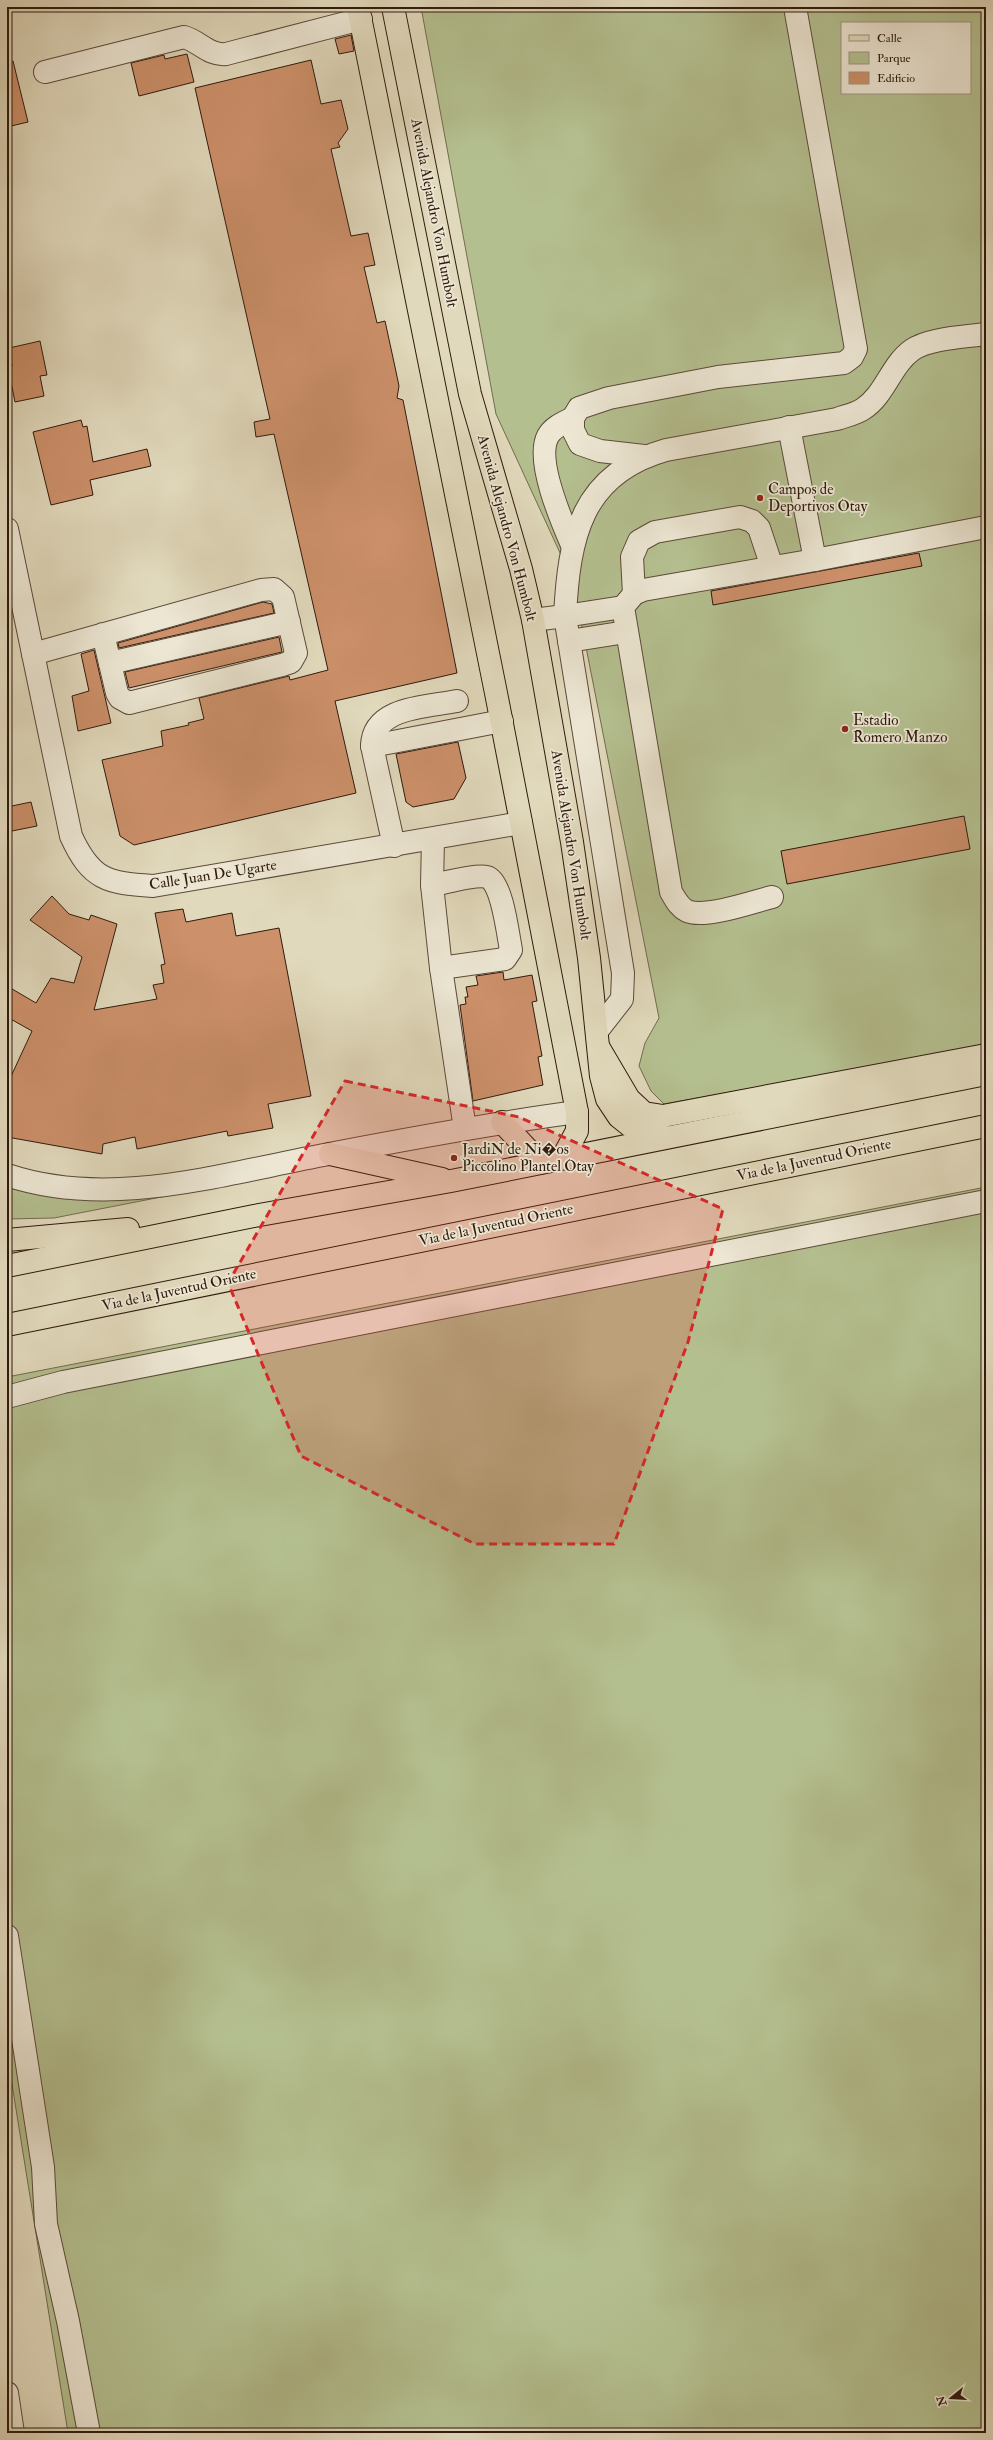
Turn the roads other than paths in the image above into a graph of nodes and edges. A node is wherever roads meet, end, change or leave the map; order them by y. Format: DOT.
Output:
graph roads {
  1 [pos="393,7"];
  2 [pos="795,7"];
  3 [pos="360,13"];
  4 [pos="45,72"];
  5 [pos="986,334"];
  6 [pos="573,418"];
  7 [pos="789,428"];
  8 [pos="644,456"];
  9 [pos="986,527"];
  10 [pos="7,529"];
  11 [pos="572,545"];
  12 [pos="815,560"];
  13 [pos="772,567"];
  14 [pos="629,601"];
  15 [pos="565,616"];
  16 [pos="533,620"];
  17 [pos="289,622"];
  18 [pos="626,632"];
  19 [pos="103,634"];
  20 [pos="569,641"];
  21 [pos="33,654"];
  22 [pos="110,663"];
  23 [pos="458,701"];
  24 [pos="502,721"];
  25 [pos="372,746"];
  26 [pos="521,823"];
  27 [pos="433,839"];
  28 [pos="394,846"];
  29 [pos="432,885"];
  30 [pos="772,897"];
  31 [pos="441,968"];
  32 [pos="598,1040"];
  33 [pos="986,1055"];
  34 [pos="986,1074"];
  35 [pos="577,1112"];
  36 [pos="502,1122"];
  37 [pos="986,1126"];
  38 [pos="465,1130"];
  39 [pos="665,1137"];
  40 [pos="330,1154"];
  41 [pos="564,1157"];
  42 [pos="540,1163"];
  43 [pos="7,1175"];
  44 [pos="452,1181"];
  45 [pos="986,1201"];
  46 [pos="254,1216"];
  47 [pos="7,1240"];
  48 [pos="7,1266"];
  49 [pos="7,1325"];
  50 [pos="7,1397"];
  51 [pos="7,1936"];
  52 [pos="7,2392"];
  53 [pos="13,2433"];
  54 [pos="89,2433"];
  1 -- 16 [label="main road, Avenida Alejandro Von Humbolt"];
  2 -- 6 [label="street"];
  3 -- 4 [label="street"];
  3 -- 24 [label="main road"];
  5 -- 7 [label="street"];
  6 -- 8 [label="street"];
  6 -- 11 [label="street"];
  7 -- 8 [label="street"];
  7 -- 12 [label="street"];
  8 -- 11 [label="street"];
  9 -- 12 [label="street"];
  10 -- 21 [label="street, Calle Juan De Ugarte"];
  11 -- 15 [label="street"];
  12 -- 13 [label="street"];
  13 -- 14 [label="street"];
  13 -- 14 [label="street"];
  14 -- 15 [label="street"];
  14 -- 18 [label="street"];
  15 -- 16 [label="street"];
  15 -- 20 [label="street"];
  16 -- 32 [label="main road, Avenida Alejandro Von Humbolt"];
  17 -- 19 [label="street"];
  17 -- 22 [label="street"];
  17 -- 22 [label="street"];
  18 -- 20 [label="street"];
  18 -- 30 [label="street"];
  19 -- 21 [label="street"];
  19 -- 22 [label="street"];
  20 -- 32 [label="street"];
  21 -- 28 [label="street, Calle Juan De Ugarte"];
  23 -- 25 [label="street"];
  24 -- 25 [label="street"];
  24 -- 26 [label="main road"];
  25 -- 28 [label="street"];
  26 -- 27 [label="street, Calle Juan De Ugarte"];
  26 -- 35 [label="main road"];
  27 -- 28 [label="street, Calle Juan De Ugarte"];
  27 -- 29 [label="street"];
  29 -- 31 [label="street"];
  29 -- 31 [label="street"];
  31 -- 38 [label="street"];
  32 -- 33 [label="main road"];
  32 -- 39 [label="main road, Avenida Alejandro Von Humbolt"];
  34 -- 39 [label="main road"];
  35 -- 36 [label="street"];
  35 -- 41 [label="main road"];
  36 -- 38 [label="street"];
  36 -- 42 [label="main road"];
  37 -- 49 [label="main road, Via de la Juventud Oriente"];
  38 -- 40 [label="street"];
  39 -- 41 [label="main road"];
  40 -- 43 [label="street"];
  40 -- 44 [label="main road"];
  41 -- 42 [label="main road"];
  42 -- 44 [label="main road"];
  44 -- 46 [label="main road"];
  45 -- 50 [label="street"];
  46 -- 47 [label="main road"];
  46 -- 48 [label="main road"];
  51 -- 54 [label="street"];
  52 -- 53 [label="street"];
}
